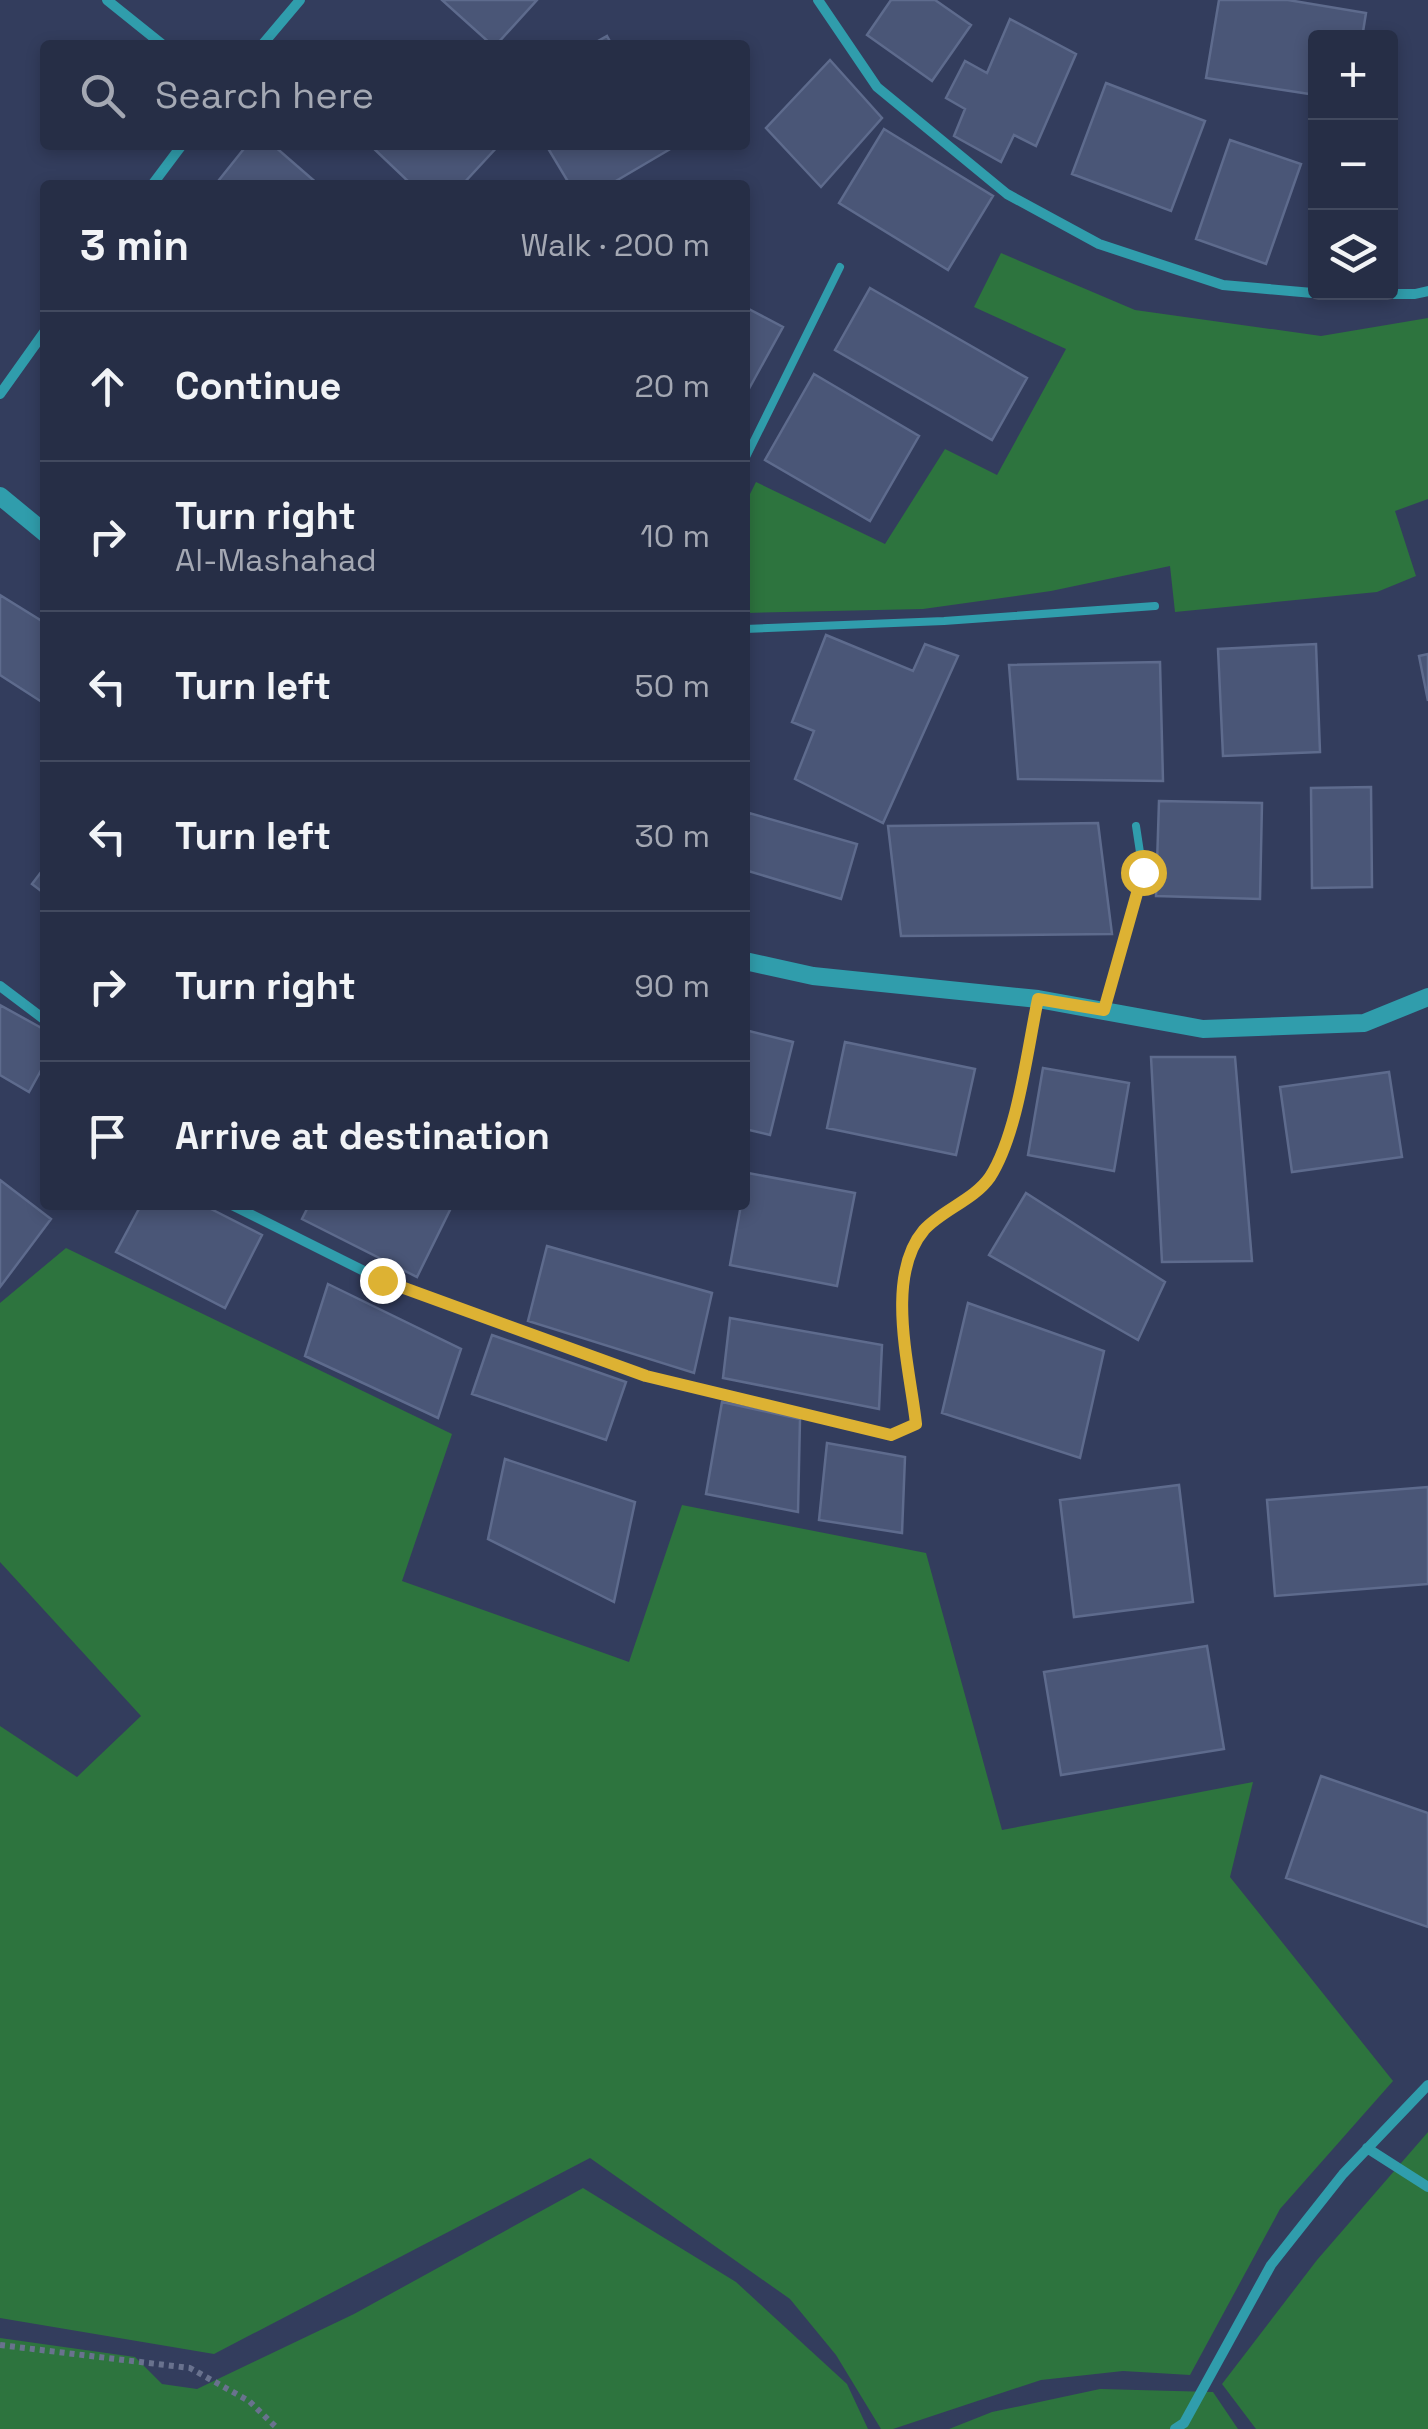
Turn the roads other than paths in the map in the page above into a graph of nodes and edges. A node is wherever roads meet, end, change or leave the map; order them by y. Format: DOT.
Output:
graph roads {
  1 [pos="107,0"];
  2 [pos="300,0"];
  3 [pos="818,0"];
  4 [pos="157,40"];
  5 [pos="266,40"];
  6 [pos="178,150"];
  7 [pos="156,180"];
  8 [pos="840,267"];
  9 [pos="1428,290"];
  10 [pos="40,338"];
  11 [pos="0,394"];
  12 [pos="750,449"];
  13 [pos="0,496"];
  14 [pos="40,530"];
  15 [pos="1155,606"];
  16 [pos="750,630"];
  17 [pos="1136,826"];
  18 [pos="750,963"];
  19 [pos="0,986"];
  20 [pos="1428,997"];
  21 [pos="1038,999"];
  22 [pos="1104,1010"];
  23 [pos="40,1016"];
  24 [pos="242,1210"];
  25 [pos="1428,2085"];
  26 [pos="1367,2148"];
  27 [pos="1428,2188"];
  28 [pos="1175,2429"];
  1 -- 4 [label="street"];
  2 -- 5 [label="street"];
  3 -- 9 [label="street"];
  6 -- 7 [label="street"];
  8 -- 12 [label="lane"];
  10 -- 11 [label="street"];
  13 -- 14 [label="street"];
  15 -- 16 [label="lane"];
  17 -- 22 [label="lane"];
  18 -- 21 [label="street"];
  19 -- 23 [label="street"];
  20 -- 22 [label="street"];
  21 -- 22 [label="street"];
  21 -- 24 [label="street"];
  25 -- 26 [label="street"];
  26 -- 27 [label="street"];
  26 -- 28 [label="street"];
}
